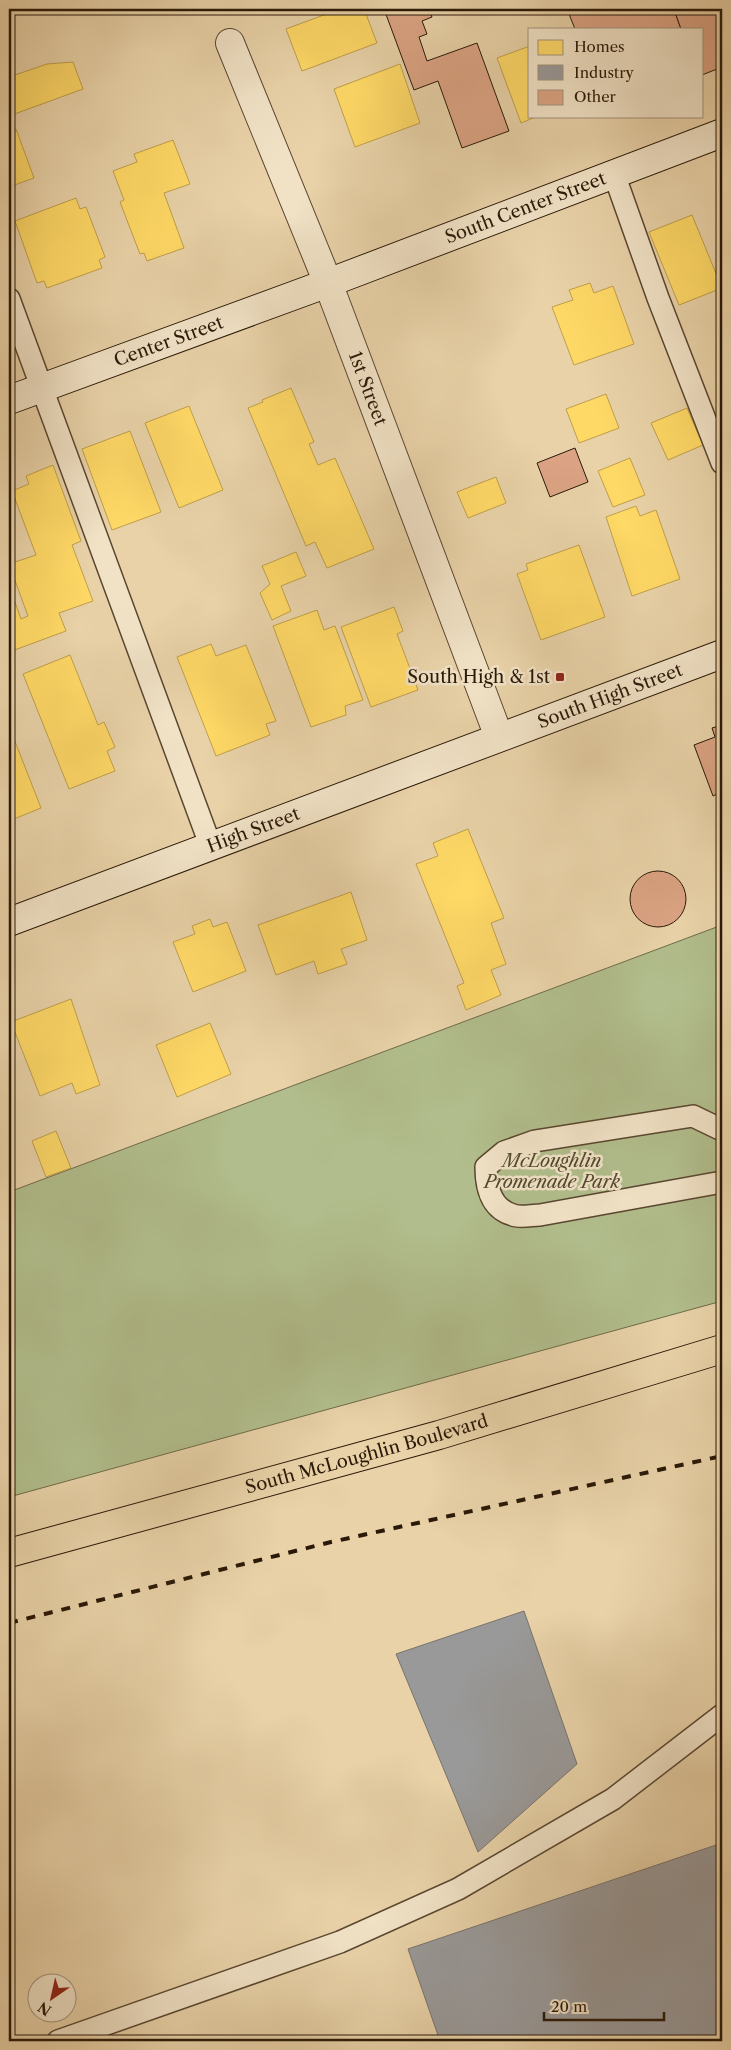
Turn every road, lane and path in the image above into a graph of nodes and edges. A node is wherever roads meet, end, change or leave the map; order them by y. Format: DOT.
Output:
graph roads {
  1 [pos="230,43"];
  2 [pos="722,133"];
  3 [pos="614,174"];
  4 [pos="328,282"];
  5 [pos="9,299"];
  6 [pos="41,388"];
  7 [pos="9,400"];
  8 [pos="722,463"];
  9 [pos="722,654"];
  10 [pos="499,737"];
  11 [pos="211,847"];
  12 [pos="9,922"];
  13 [pos="722,1130"];
  14 [pos="722,1182"];
  15 [pos="722,1349"];
  16 [pos="9,1553"];
  17 [pos="722,1715"];
  18 [pos="58,2041"];
  1 -- 4 [label="street, 1st Street"];
  2 -- 3 [label="street, South Center Street"];
  3 -- 4 [label="street, South Center Street"];
  3 -- 8 [label="lane"];
  4 -- 6 [label="street, Center Street"];
  4 -- 10 [label="street, 1st Street"];
  5 -- 6 [label="lane"];
  6 -- 7 [label="street, Center Street"];
  6 -- 11 [label="lane"];
  9 -- 10 [label="street, South High Street"];
  10 -- 11 [label="street, High Street"];
  11 -- 12 [label="street, High Street"];
  13 -- 14 [label="lane"];
  15 -- 16 [label="highway, South McLoughlin Boulevard"];
  17 -- 18 [label="lane"];
}
